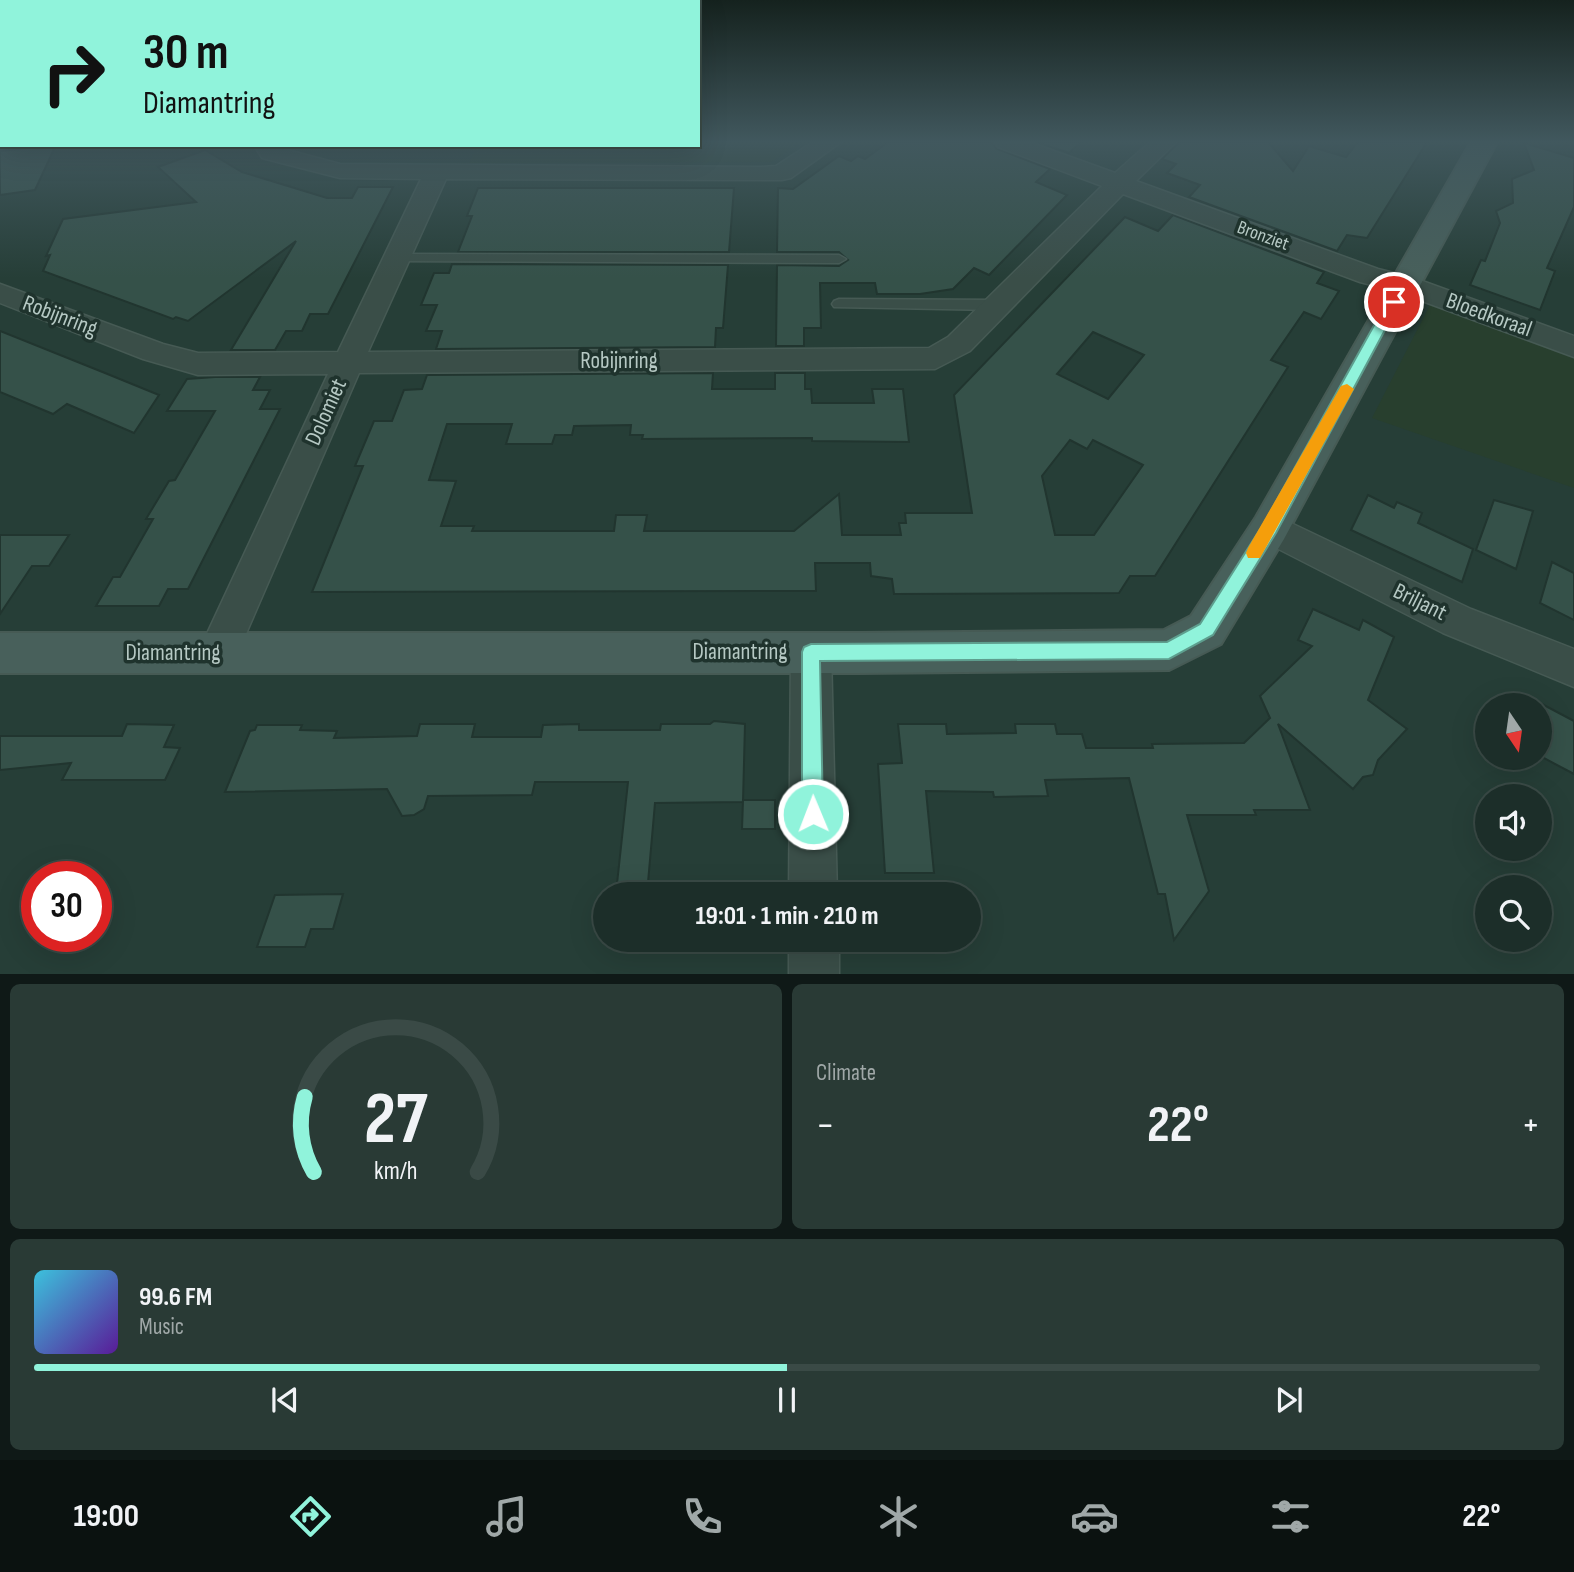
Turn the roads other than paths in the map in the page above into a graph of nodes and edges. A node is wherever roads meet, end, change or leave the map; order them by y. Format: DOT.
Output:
graph roads {
  1 [pos="430,187"];
  2 [pos="1115,187"];
  3 [pos="1135,187"];
  4 [pos="1459,187"];
  5 [pos="397,258"];
  6 [pos="839,259"];
  7 [pos="1404,284"];
  8 [pos="0,293"];
  9 [pos="839,303"];
  10 [pos="997,305"];
  11 [pos="1574,346"];
  12 [pos="348,363"];
  13 [pos="1270,528"];
  14 [pos="811,652"];
  15 [pos="0,653"];
  16 [pos="218,653"];
  17 [pos="1574,668"];
  18 [pos="813,882"];
  19 [pos="814,952"];
  20 [pos="814,974"];
  1 -- 5 [label="street, Dolomiet"];
  2 -- 10 [label="street, Robijnring"];
  3 -- 7 [label="street, Bronziet"];
  4 -- 7 [label="street, Diamantring"];
  5 -- 6 [label="lane"];
  5 -- 12 [label="street, Dolomiet"];
  7 -- 11 [label="street, Bloedkoraal"];
  7 -- 13 [label="street, Diamantring"];
  8 -- 12 [label="street, Robijnring"];
  9 -- 10 [label="lane"];
  10 -- 12 [label="street, Robijnring"];
  12 -- 16 [label="street, Dolomiet"];
  13 -- 14 [label="street, Diamantring"];
  13 -- 17 [label="street, Briljant"];
  14 -- 16 [label="street, Diamantring"];
  14 -- 18 [label="street"];
  15 -- 16 [label="street, Diamantring"];
  19 -- 20 [label="street"];
}
